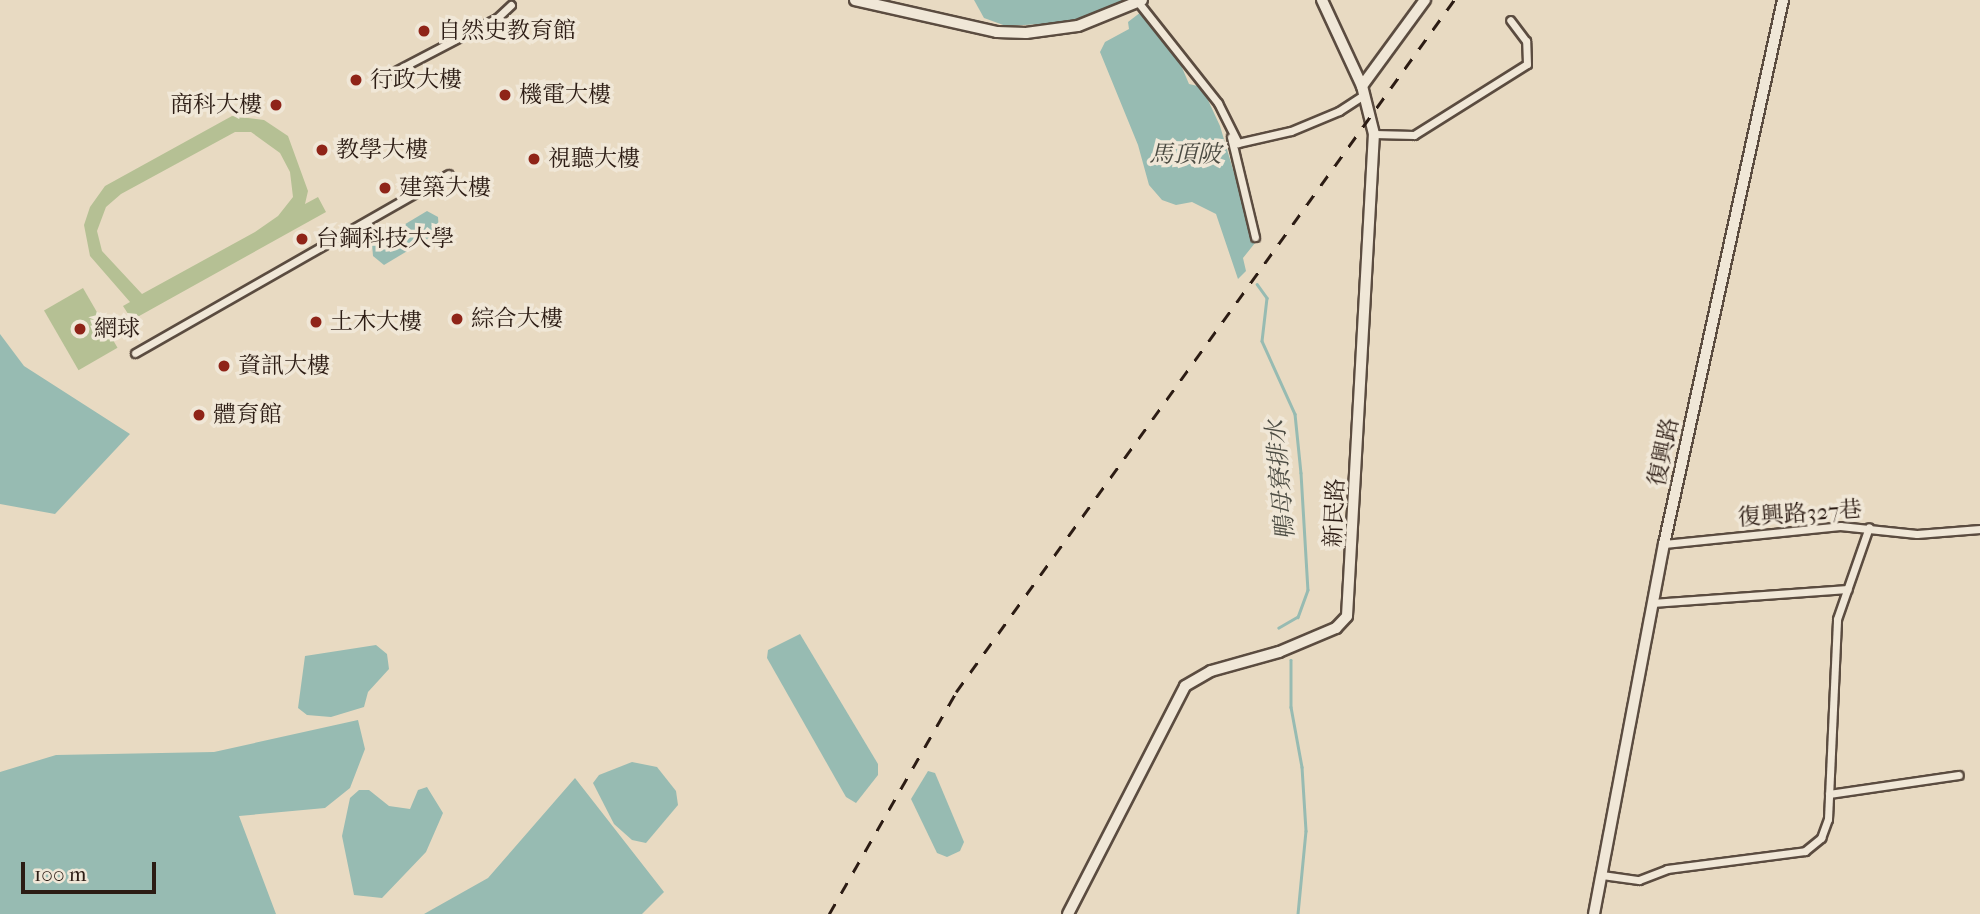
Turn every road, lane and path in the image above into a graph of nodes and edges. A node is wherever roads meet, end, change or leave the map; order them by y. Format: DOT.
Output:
graph roads {
  1 [pos="855,0"];
  2 [pos="1322,0"];
  3 [pos="1425,0"];
  4 [pos="1783,0"];
  5 [pos="1140,1"];
  6 [pos="511,5"];
  7 [pos="1510,20"];
  8 [pos="382,78"];
  9 [pos="1362,91"];
  10 [pos="1374,134"];
  11 [pos="1231,136"];
  12 [pos="449,174"];
  13 [pos="1255,237"];
  14 [pos="135,353"];
  15 [pos="1869,527"];
  16 [pos="1980,529"];
  17 [pos="1664,544"];
  18 [pos="1847,589"];
  19 [pos="1652,603"];
  20 [pos="1959,775"];
  21 [pos="1829,794"];
  22 [pos="1602,875"];
  23 [pos="1068,914"];
  24 [pos="1594,914"];
  1 -- 5 [label="street"];
  2 -- 9 [label="street, 新民路"];
  3 -- 9 [label="street"];
  4 -- 17 [label="street, 復興路"];
  5 -- 11 [label="street"];
  6 -- 8 [label="street"];
  7 -- 10 [label="street"];
  9 -- 10 [label="street, 新民路"];
  9 -- 11 [label="street"];
  10 -- 23 [label="street, 新民路"];
  11 -- 13 [label="street"];
  12 -- 14 [label="street"];
  15 -- 16 [label="street, 復興路327巷"];
  15 -- 17 [label="street, 復興路327巷"];
  15 -- 18 [label="street"];
  17 -- 19 [label="street, 復興路"];
  18 -- 19 [label="street"];
  18 -- 21 [label="street"];
  19 -- 22 [label="street, 復興路"];
  20 -- 21 [label="street"];
  21 -- 22 [label="street"];
  22 -- 24 [label="street, 復興路"];
}
